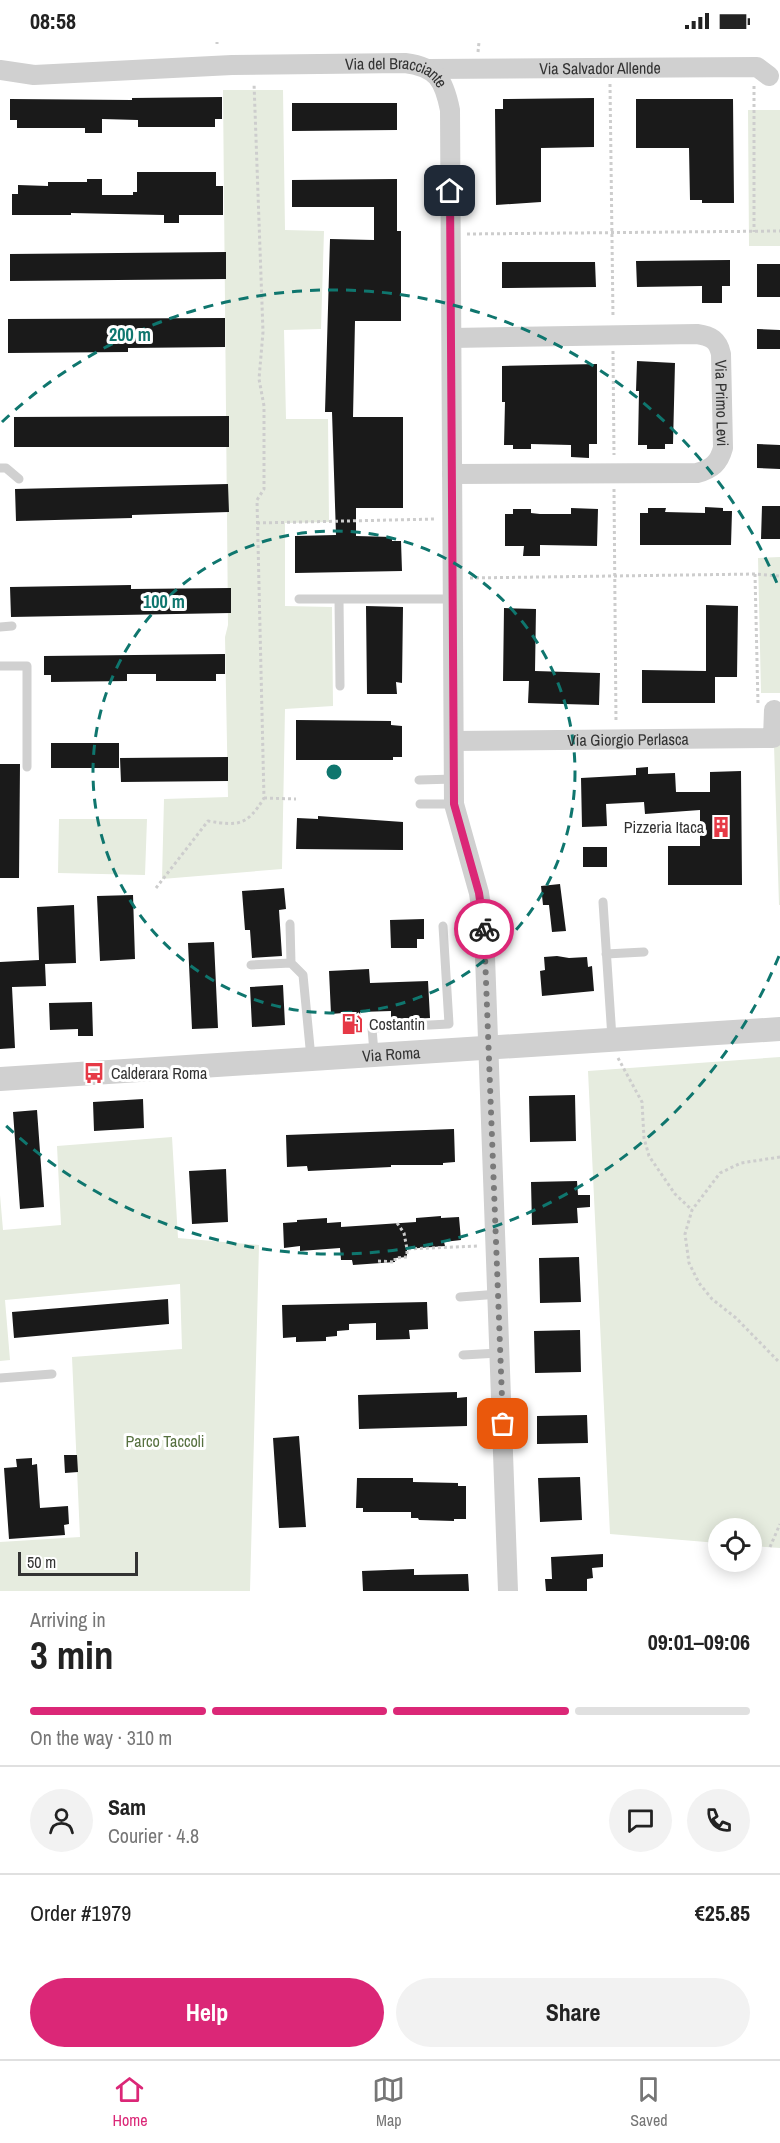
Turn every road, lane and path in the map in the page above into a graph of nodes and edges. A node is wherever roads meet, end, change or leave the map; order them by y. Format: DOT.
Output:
graph roads {
  1 [pos="0,56"];
  2 [pos="253,65"];
  3 [pos="610,68"];
  4 [pos="429,69"];
  5 [pos="0,70"];
  6 [pos="24,75"];
  7 [pos="769,76"];
  8 [pos="755,93"];
  9 [pos="780,231"];
  10 [pos="754,232"];
  11 [pos="451,234"];
  12 [pos="612,234"];
  13 [pos="613,335"];
  14 [pos="452,338"];
  15 [pos="0,468"];
  16 [pos="452,474"];
  17 [pos="614,474"];
  18 [pos="19,478"];
  19 [pos="452,518"];
  20 [pos="258,523"];
  21 [pos="755,574"];
  22 [pos="780,576"];
  23 [pos="615,577"];
  24 [pos="453,578"];
  25 [pos="299,599"];
  26 [pos="339,599"];
  27 [pos="453,599"];
  28 [pos="12,626"];
  29 [pos="0,627"];
  30 [pos="0,666"];
  31 [pos="340,686"];
  32 [pos="774,710"];
  33 [pos="616,739"];
  34 [pos="454,741"];
  35 [pos="27,766"];
  36 [pos="454,779"];
  37 [pos="419,780"];
  38 [pos="264,798"];
  39 [pos="296,799"];
  40 [pos="420,804"];
  41 [pos="454,804"];
  42 [pos="156,888"];
  43 [pos="603,902"];
  44 [pos="290,924"];
  45 [pos="443,926"];
  46 [pos="644,952"];
  47 [pos="606,954"];
  48 [pos="291,963"];
  49 [pos="250,965"];
  50 [pos="780,1029"];
  51 [pos="451,1038"];
  52 [pos="488,1048"];
  53 [pos="615,1049"];
  54 [pos="311,1060"];
  55 [pos="0,1078"];
  56 [pos="780,1157"];
  57 [pos="692,1210"];
  58 [pos="397,1223"];
  59 [pos="483,1246"];
  60 [pos="407,1249"];
  61 [pos="378,1262"];
  62 [pos="499,1294"];
  63 [pos="460,1297"];
  64 [pos="501,1353"];
  65 [pos="463,1354"];
  66 [pos="780,1364"];
  67 [pos="52,1374"];
  68 [pos="0,1378"];
  69 [pos="780,1524"];
  70 [pos="770,1547"];
  71 [pos="508,1591"];
  1 -- 6 [label="street"];
  2 -- 4 [label="street, Via del Bracciante"];
  2 -- 6 [label="street, Via del Bracciante"];
  2 -- 20 [label="path"];
  3 -- 4 [label="street, Via Salvador Allende"];
  3 -- 7 [label="street, Via Salvador Allende"];
  3 -- 12 [label="path"];
  4 -- 11 [label="street, Via del Bracciante"];
  5 -- 6 [label="street, Via del Bracciante"];
  8 -- 10 [label="path"];
  9 -- 10 [label="path"];
  10 -- 12 [label="path"];
  11 -- 12 [label="path"];
  11 -- 14 [label="street, Via del Bracciante"];
  12 -- 13 [label="path"];
  13 -- 14 [label="street, Via Primo Levi"];
  13 -- 17 [label="path"];
  13 -- 17 [label="street, Via Primo Levi"];
  14 -- 16 [label="street, Via del Bracciante"];
  15 -- 18 [label="lane"];
  16 -- 17 [label="street, Via Primo Levi"];
  16 -- 19 [label="street, Via del Bracciante"];
  17 -- 23 [label="path"];
  19 -- 20 [label="path"];
  19 -- 24 [label="street, Via del Bracciante"];
  20 -- 38 [label="path"];
  21 -- 22 [label="path"];
  21 -- 23 [label="path"];
  21 -- 32 [label="path"];
  23 -- 24 [label="path"];
  23 -- 33 [label="path"];
  24 -- 27 [label="street, Via del Bracciante"];
  25 -- 26 [label="lane"];
  26 -- 27 [label="lane"];
  26 -- 31 [label="lane"];
  27 -- 34 [label="street, Via del Bracciante"];
  28 -- 29 [label="lane"];
  30 -- 35 [label="lane"];
  32 -- 33 [label="street, Via Giorgio Perlasca"];
  33 -- 34 [label="street, Via Giorgio Perlasca"];
  34 -- 36 [label="street, Via del Bracciante"];
  36 -- 37 [label="lane"];
  36 -- 41 [label="street, Via del Bracciante"];
  38 -- 39 [label="path"];
  38 -- 42 [label="path"];
  40 -- 41 [label="lane"];
  41 -- 52 [label="street, Via del Bracciante"];
  43 -- 47 [label="lane"];
  44 -- 48 [label="lane"];
  45 -- 51 [label="lane"];
  46 -- 47 [label="lane"];
  47 -- 53 [label="lane"];
  48 -- 49 [label="lane"];
  48 -- 54 [label="lane"];
  50 -- 53 [label="street, Via Roma"];
  51 -- 52 [label="street, Via Roma"];
  51 -- 54 [label="street, Via Roma"];
  52 -- 53 [label="street, Via Roma"];
  52 -- 62 [label="street, Via del Bracciante"];
  53 -- 57 [label="path"];
  54 -- 55 [label="street, Via Roma"];
  56 -- 57 [label="path"];
  57 -- 66 [label="path"];
  58 -- 60 [label="path"];
  59 -- 60 [label="path"];
  60 -- 61 [label="path"];
  62 -- 63 [label="lane"];
  62 -- 64 [label="street, Via del Bracciante"];
  64 -- 65 [label="lane"];
  64 -- 71 [label="street, Via del Bracciante"];
  67 -- 68 [label="lane"];
  69 -- 70 [label="path"];
}
